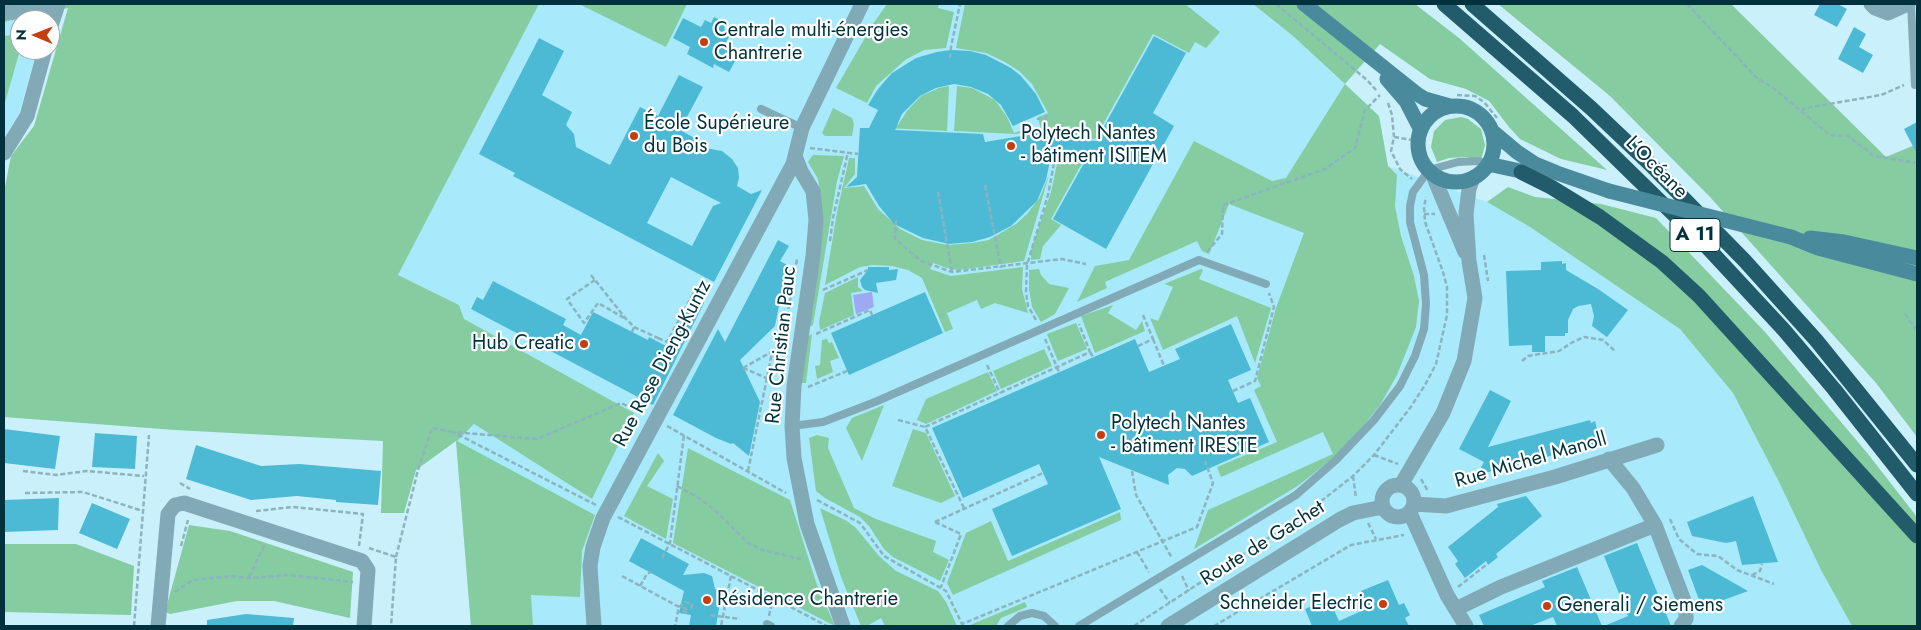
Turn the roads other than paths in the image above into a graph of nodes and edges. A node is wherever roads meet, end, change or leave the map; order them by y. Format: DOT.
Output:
graph roads {
  1 [pos="50,4"];
  2 [pos="862,4"];
  3 [pos="1304,4"];
  4 [pos="1444,4"];
  5 [pos="1472,4"];
  6 [pos="1871,4"];
  7 [pos="1910,4"];
  8 [pos="4,13"];
  9 [pos="1363,51"];
  10 [pos="41,60"];
  11 [pos="1915,82"];
  12 [pos="1451,101"];
  13 [pos="761,109"];
  14 [pos="802,128"];
  15 [pos="1497,128"];
  16 [pos="1420,135"];
  17 [pos="801,152"];
  18 [pos="4,153"];
  19 [pos="1488,164"];
  20 [pos="1430,171"];
  21 [pos="1521,172"];
  22 [pos="1474,178"];
  23 [pos="1609,191"];
  24 [pos="1791,237"];
  25 [pos="1917,258"];
  26 [pos="1469,261"];
  27 [pos="1917,274"];
  28 [pos="1266,284"];
  29 [pos="792,426"];
  30 [pos="1657,446"];
  31 [pos="1609,460"];
  32 [pos="1917,465"];
  33 [pos="1401,485"];
  34 [pos="1917,494"];
  35 [pos="1383,507"];
  36 [pos="1412,509"];
  37 [pos="1655,525"];
  38 [pos="1917,536"];
  39 [pos="1456,609"];
  40 [pos="158,626"];
  41 [pos="364,626"];
  42 [pos="594,626"];
  43 [pos="843,626"];
  44 [pos="1008,626"];
  45 [pos="1055,626"];
  46 [pos="1079,626"];
  47 [pos="1168,626"];
  48 [pos="1466,626"];
  49 [pos="1681,626"];
  1 -- 8 [label="street"];
  2 -- 14 [label="street"];
  3 -- 9 [label="street"];
  4 -- 34 [label="highway, L’Océane / A 11"];
  5 -- 32 [label="highway, L’Océane / A 11"];
  6 -- 7 [label="street"];
  7 -- 11 [label="lane"];
  9 -- 12 [label="street"];
  9 -- 16 [label="street"];
  10 -- 18 [label="street"];
  12 -- 15 [label="street"];
  12 -- 16 [label="street"];
  13 -- 14 [label="lane"];
  14 -- 17 [label="street, Rue Rose Dieng-Kuntz"];
  15 -- 19 [label="street"];
  15 -- 23 [label="street"];
  16 -- 20 [label="street"];
  17 -- 29 [label="street, Rue Christian Pauc"];
  17 -- 42 [label="street, Rue Rose Dieng-Kuntz"];
  19 -- 20 [label="lane"];
  19 -- 21 [label="street"];
  19 -- 22 [label="street"];
  20 -- 22 [label="street"];
  20 -- 26 [label="street"];
  20 -- 46 [label="lane"];
  21 -- 23 [label="street"];
  21 -- 38 [label="highway"];
  22 -- 26 [label="street"];
  23 -- 24 [label="street, bridge"];
  24 -- 25 [label="street"];
  24 -- 27 [label="street"];
  26 -- 33 [label="street"];
  28 -- 29 [label="lane"];
  29 -- 43 [label="street, Rue Christian Pauc"];
  30 -- 31 [label="street, Rue Michel Manoll"];
  31 -- 36 [label="street, Rue Michel Manoll"];
  31 -- 37 [label="street"];
  33 -- 35 [label="street"];
  33 -- 36 [label="street"];
  35 -- 36 [label="street"];
  35 -- 47 [label="street, Route de Gachet"];
  36 -- 39 [label="street"];
  37 -- 39 [label="street"];
  37 -- 49 [label="street"];
  39 -- 48 [label="street"];
  40 -- 41 [label="street"];
  44 -- 45 [label="lane"];
}
